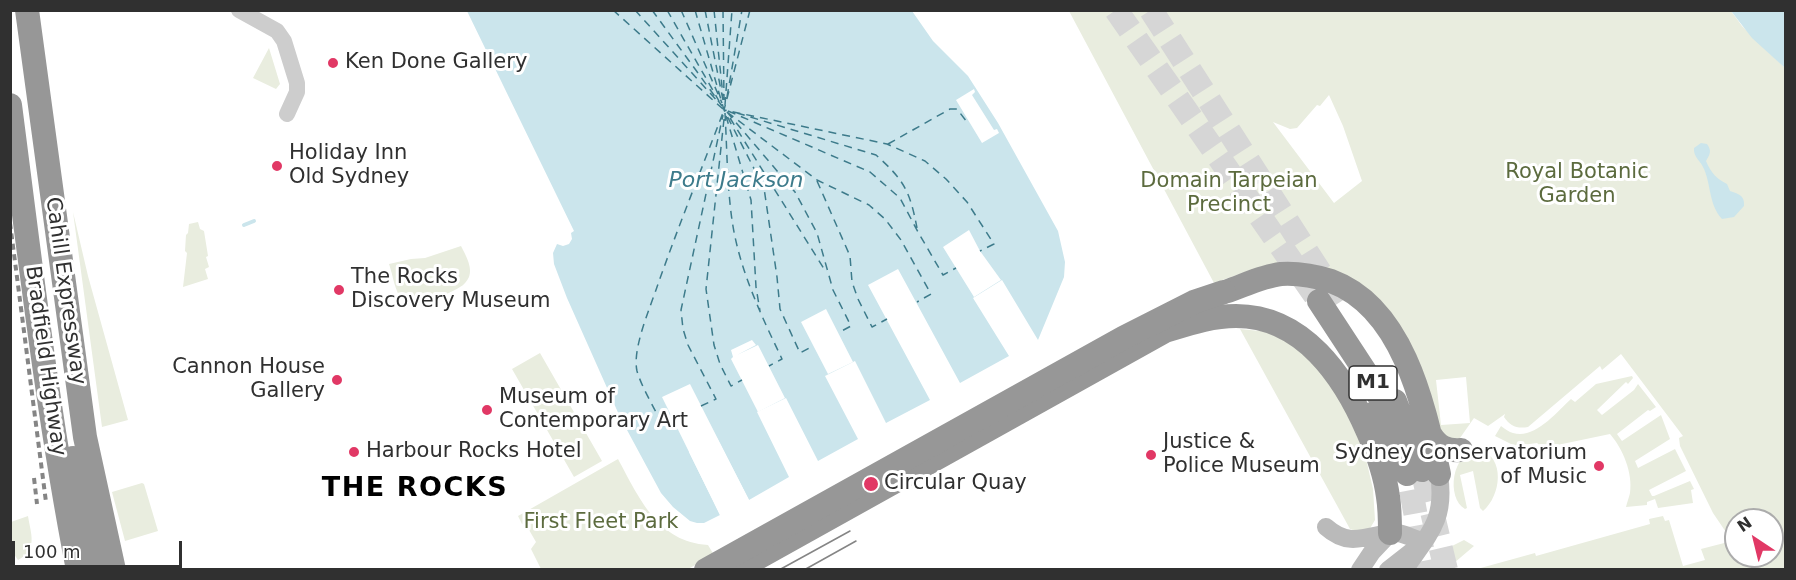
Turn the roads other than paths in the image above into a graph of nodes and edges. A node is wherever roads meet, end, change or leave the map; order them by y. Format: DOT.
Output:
graph roads {
  1 [pos="13,10"];
  2 [pos="27,10"];
  3 [pos="239,10"];
  4 [pos="10,105"];
  5 [pos="287,114"];
  6 [pos="1230,301"];
  7 [pos="1330,303"];
  8 [pos="1430,434"];
  9 [pos="1461,450"];
  10 [pos="1421,477"];
  11 [pos="83,506"];
  12 [pos="1326,527"];
  13 [pos="1390,533"];
  14 [pos="1424,542"];
  15 [pos="66,570"];
  16 [pos="78,570"];
  17 [pos="98,570"];
  18 [pos="114,570"];
  19 [pos="706,570"];
  20 [pos="736,570"];
  21 [pos="1360,570"];
  22 [pos="1388,570"];
  23 [pos="1404,570"];
  1 -- 11 [label="highway, Bradfield Highway"];
  2 -- 11 [label="highway, Cahill Expressway"];
  3 -- 5 [label="street"];
  4 -- 11 [label="highway, Bradfield Highway"];
  6 -- 8 [label="highway"];
  6 -- 10 [label="highway"];
  6 -- 10 [label="highway"];
  6 -- 13 [label="highway"];
  6 -- 19 [label="highway, bridge"];
  6 -- 20 [label="highway"];
  7 -- 10 [label="highway, M1"];
  8 -- 9 [label="highway"];
  8 -- 10 [label="highway"];
  10 -- 14 [label="main road"];
  11 -- 15 [label="highway"];
  11 -- 16 [label="highway"];
  11 -- 17 [label="highway"];
  11 -- 18 [label="highway, Cahill Expressway"];
  12 -- 13 [label="main road"];
  13 -- 14 [label="main road"];
  13 -- 21 [label="main road"];
  14 -- 22 [label="main road"];
  14 -- 23 [label="main road"];
}
